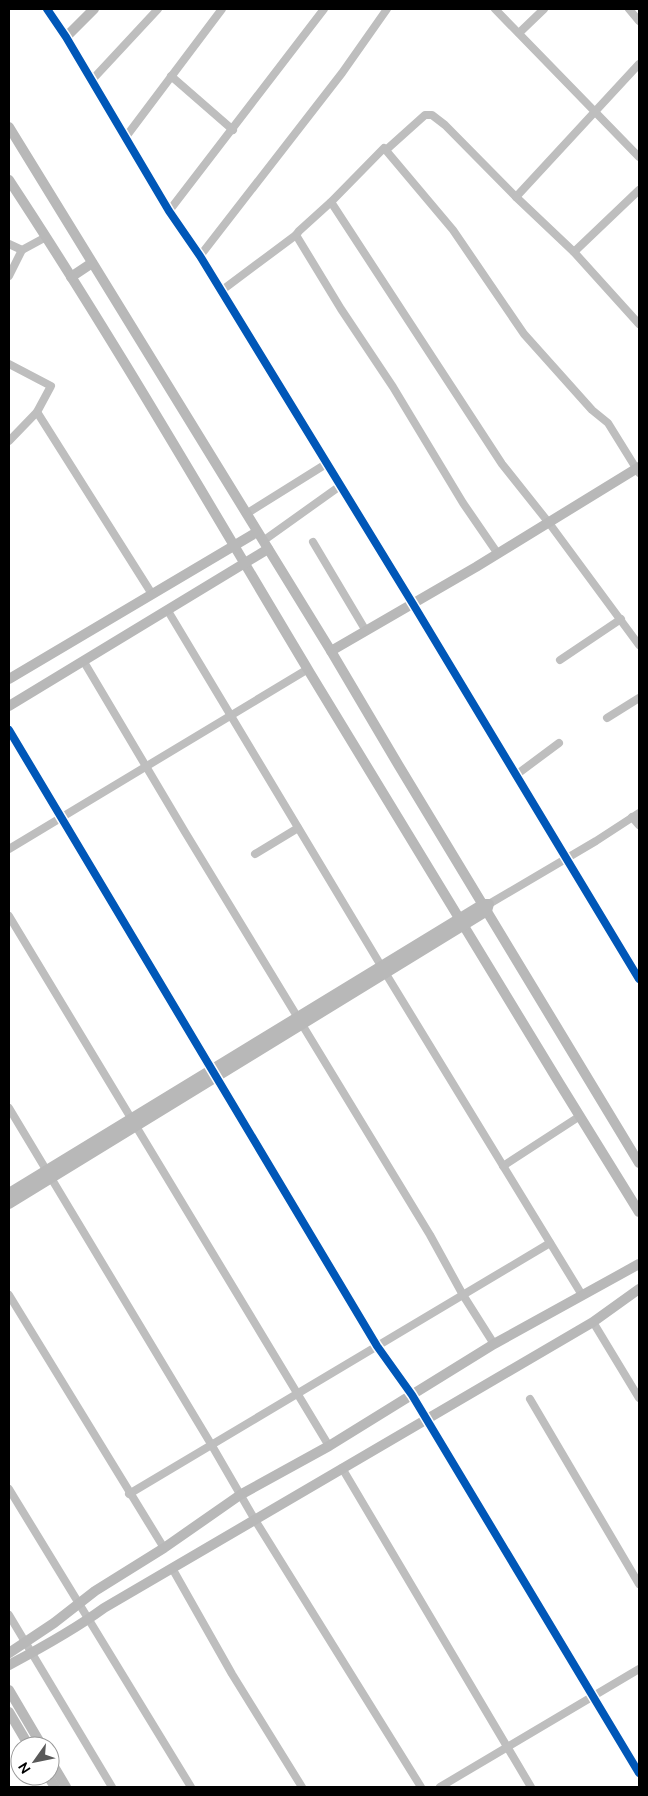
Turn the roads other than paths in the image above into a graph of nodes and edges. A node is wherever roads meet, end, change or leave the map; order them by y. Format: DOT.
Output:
graph roads {
  1 [pos="47,9"];
  2 [pos="94,9"];
  3 [pos="158,9"];
  4 [pos="222,9"];
  5 [pos="324,9"];
  6 [pos="387,9"];
  7 [pos="495,9"];
  8 [pos="544,9"];
  9 [pos="629,9"];
  10 [pos="639,21"];
  11 [pos="520,34"];
  12 [pos="66,37"];
  13 [pos="639,64"];
  14 [pos="171,76"];
  15 [pos="91,81"];
  16 [pos="595,110"];
  17 [pos="9,127"];
  18 [pos="233,130"];
  19 [pos="125,138"];
  20 [pos="386,150"];
  21 [pos="639,157"];
  22 [pos="9,180"];
  23 [pos="639,190"];
  24 [pos="516,197"];
  25 [pos="331,202"];
  26 [pos="169,211"];
  27 [pos="296,235"];
  28 [pos="46,237"];
  29 [pos="9,244"];
  30 [pos="22,250"];
  31 [pos="574,252"];
  32 [pos="200,256"];
  33 [pos="92,263"];
  34 [pos="9,276"];
  35 [pos="71,277"];
  36 [pos="221,291"];
  37 [pos="639,324"];
  38 [pos="9,364"];
  39 [pos="37,412"];
  40 [pos="11,436"];
  41 [pos="326,464"];
  42 [pos="638,470"];
  43 [pos="340,486"];
  44 [pos="246,514"];
  45 [pos="549,523"];
  46 [pos="257,532"];
  47 [pos="313,542"];
  48 [pos="265,545"];
  49 [pos="235,546"];
  50 [pos="498,554"];
  51 [pos="245,563"];
  52 [pos="152,594"];
  53 [pos="413,604"];
  54 [pos="168,610"];
  55 [pos="620,619"];
  56 [pos="366,631"];
  57 [pos="636,635"];
  58 [pos="639,646"];
  59 [pos="331,651"];
  60 [pos="560,660"];
  61 [pos="84,662"];
  62 [pos="308,669"];
  63 [pos="9,679"];
  64 [pos="639,698"];
  65 [pos="9,706"];
  66 [pos="231,715"];
  67 [pos="607,718"];
  68 [pos="9,730"];
  69 [pos="559,743"];
  70 [pos="146,766"];
  71 [pos="516,776"];
  72 [pos="636,815"];
  73 [pos="61,817"];
  74 [pos="639,826"];
  75 [pos="298,828"];
  76 [pos="9,849"];
  77 [pos="255,854"];
  78 [pos="565,858"];
  79 [pos="486,906"];
  80 [pos="9,916"];
  81 [pos="460,922"];
  82 [pos="383,970"];
  83 [pos="639,979"];
  84 [pos="300,1022"];
  85 [pos="215,1073"];
  86 [pos="9,1108"];
  87 [pos="580,1116"];
  88 [pos="133,1123"];
  89 [pos="639,1163"];
  90 [pos="503,1166"];
  91 [pos="48,1174"];
  92 [pos="9,1194"];
  93 [pos="9,1204"];
  94 [pos="639,1212"];
  95 [pos="550,1243"];
  96 [pos="639,1264"];
  97 [pos="639,1289"];
  98 [pos="463,1295"];
  99 [pos="582,1295"];
  100 [pos="9,1296"];
  101 [pos="593,1322"];
  102 [pos="494,1344"];
  103 [pos="377,1346"];
  104 [pos="297,1394"];
  105 [pos="412,1395"];
  106 [pos="639,1398"];
  107 [pos="530,1399"];
  108 [pos="426,1420"];
  109 [pos="211,1444"];
  110 [pos="328,1446"];
  111 [pos="342,1468"];
  112 [pos="9,1489"];
  113 [pos="129,1494"];
  114 [pos="240,1495"];
  115 [pos="255,1520"];
  116 [pos="164,1548"];
  117 [pos="172,1568"];
  118 [pos="639,1584"];
  119 [pos="78,1604"];
  120 [pos="9,1615"];
  121 [pos="89,1619"];
  122 [pos="25,1643"];
  123 [pos="31,1653"];
  124 [pos="9,1654"];
  125 [pos="9,1665"];
  126 [pos="639,1669"];
  127 [pos="9,1690"];
  128 [pos="592,1697"];
  129 [pos="11,1719"];
  130 [pos="22,1736"];
  131 [pos="36,1736"];
  132 [pos="507,1748"];
  133 [pos="639,1773"];
  134 [pos="112,1787"];
  135 [pos="192,1787"];
  136 [pos="302,1787"];
  137 [pos="421,1787"];
  138 [pos="440,1787"];
  139 [pos="531,1787"];
  1 -- 12 [label="street"];
  2 -- 12 [label="main road"];
  3 -- 15 [label="street"];
  4 -- 14 [label="street"];
  5 -- 18 [label="street"];
  6 -- 32 [label="street"];
  7 -- 11 [label="street"];
  8 -- 11 [label="street"];
  9 -- 10 [label="street"];
  11 -- 16 [label="street"];
  12 -- 15 [label="street"];
  13 -- 16 [label="street"];
  14 -- 18 [label="street"];
  14 -- 19 [label="street"];
  15 -- 19 [label="street"];
  16 -- 21 [label="street"];
  16 -- 24 [label="street"];
  17 -- 33 [label="main road"];
  18 -- 26 [label="street"];
  19 -- 26 [label="street"];
  20 -- 24 [label="street"];
  20 -- 25 [label="street"];
  20 -- 42 [label="street"];
  22 -- 28 [label="main road"];
  23 -- 31 [label="street"];
  24 -- 31 [label="street"];
  25 -- 27 [label="street"];
  25 -- 45 [label="street"];
  26 -- 32 [label="street"];
  27 -- 36 [label="street"];
  27 -- 50 [label="street"];
  28 -- 30 [label="street"];
  28 -- 35 [label="main road"];
  29 -- 30 [label="street"];
  30 -- 34 [label="street"];
  31 -- 37 [label="street"];
  32 -- 36 [label="street"];
  33 -- 35 [label="main road"];
  33 -- 44 [label="main road"];
  35 -- 49 [label="main road"];
  36 -- 41 [label="street"];
  38 -- 39 [label="street"];
  39 -- 40 [label="street"];
  39 -- 52 [label="street"];
  41 -- 43 [label="street"];
  41 -- 44 [label="street"];
  42 -- 45 [label="main road"];
  43 -- 48 [label="street"];
  43 -- 53 [label="street"];
  44 -- 46 [label="main road"];
  45 -- 50 [label="main road"];
  45 -- 55 [label="street"];
  46 -- 48 [label="main road"];
  46 -- 49 [label="main road"];
  47 -- 56 [label="street"];
  48 -- 51 [label="main road"];
  48 -- 59 [label="main road"];
  49 -- 51 [label="main road"];
  49 -- 52 [label="main road"];
  50 -- 53 [label="main road"];
  51 -- 54 [label="main road"];
  51 -- 62 [label="main road"];
  52 -- 63 [label="main road"];
  53 -- 56 [label="main road"];
  53 -- 71 [label="street"];
  54 -- 61 [label="main road"];
  54 -- 66 [label="street"];
  55 -- 57 [label="street"];
  55 -- 60 [label="street"];
  56 -- 59 [label="main road"];
  57 -- 58 [label="street"];
  59 -- 79 [label="main road"];
  61 -- 65 [label="main road"];
  61 -- 70 [label="street"];
  62 -- 66 [label="street"];
  62 -- 81 [label="main road"];
  64 -- 67 [label="street"];
  66 -- 70 [label="street"];
  66 -- 75 [label="street"];
  68 -- 73 [label="street"];
  69 -- 71 [label="street"];
  70 -- 73 [label="street"];
  70 -- 84 [label="street"];
  71 -- 78 [label="street"];
  72 -- 74 [label="street"];
  72 -- 78 [label="street"];
  73 -- 76 [label="street"];
  73 -- 85 [label="street"];
  75 -- 77 [label="street"];
  75 -- 82 [label="street"];
  78 -- 79 [label="street"];
  78 -- 83 [label="street"];
  79 -- 81 [label="main road"];
  79 -- 89 [label="main road"];
  80 -- 88 [label="street"];
  81 -- 82 [label="main road"];
  81 -- 87 [label="main road"];
  82 -- 84 [label="main road"];
  82 -- 90 [label="street"];
  84 -- 85 [label="main road"];
  84 -- 98 [label="street"];
  85 -- 88 [label="main road"];
  85 -- 103 [label="street"];
  86 -- 91 [label="street"];
  87 -- 90 [label="street"];
  87 -- 94 [label="main road"];
  88 -- 91 [label="main road"];
  88 -- 104 [label="street"];
  90 -- 95 [label="street"];
  91 -- 92 [label="main road"];
  91 -- 93 [label="main road"];
  91 -- 109 [label="street"];
  95 -- 98 [label="street"];
  95 -- 99 [label="street"];
  96 -- 99 [label="main road"];
  97 -- 101 [label="main road"];
  98 -- 102 [label="street"];
  98 -- 103 [label="street"];
  99 -- 102 [label="main road"];
  100 -- 113 [label="street"];
  101 -- 106 [label="street"];
  101 -- 108 [label="main road"];
  102 -- 105 [label="main road"];
  103 -- 104 [label="street"];
  103 -- 105 [label="street"];
  104 -- 109 [label="street"];
  104 -- 110 [label="street"];
  105 -- 108 [label="street"];
  105 -- 110 [label="main road"];
  107 -- 118 [label="street"];
  108 -- 111 [label="main road"];
  108 -- 128 [label="street"];
  109 -- 113 [label="street"];
  109 -- 114 [label="street"];
  110 -- 114 [label="main road"];
  111 -- 115 [label="main road"];
  111 -- 132 [label="street"];
  112 -- 119 [label="street"];
  113 -- 116 [label="street"];
  114 -- 115 [label="street"];
  114 -- 116 [label="main road"];
  115 -- 117 [label="main road"];
  115 -- 137 [label="street"];
  116 -- 119 [label="main road"];
  117 -- 121 [label="main road"];
  117 -- 136 [label="street"];
  119 -- 121 [label="street"];
  119 -- 122 [label="main road"];
  120 -- 122 [label="street"];
  121 -- 123 [label="main road"];
  121 -- 135 [label="street"];
  122 -- 123 [label="street"];
  122 -- 124 [label="main road"];
  123 -- 125 [label="main road"];
  123 -- 134 [label="street"];
  126 -- 128 [label="street"];
  127 -- 131 [label="main road"];
  128 -- 132 [label="street"];
  128 -- 133 [label="street"];
  129 -- 130 [label="main road"];
  132 -- 138 [label="street"];
  132 -- 139 [label="street"];
}
